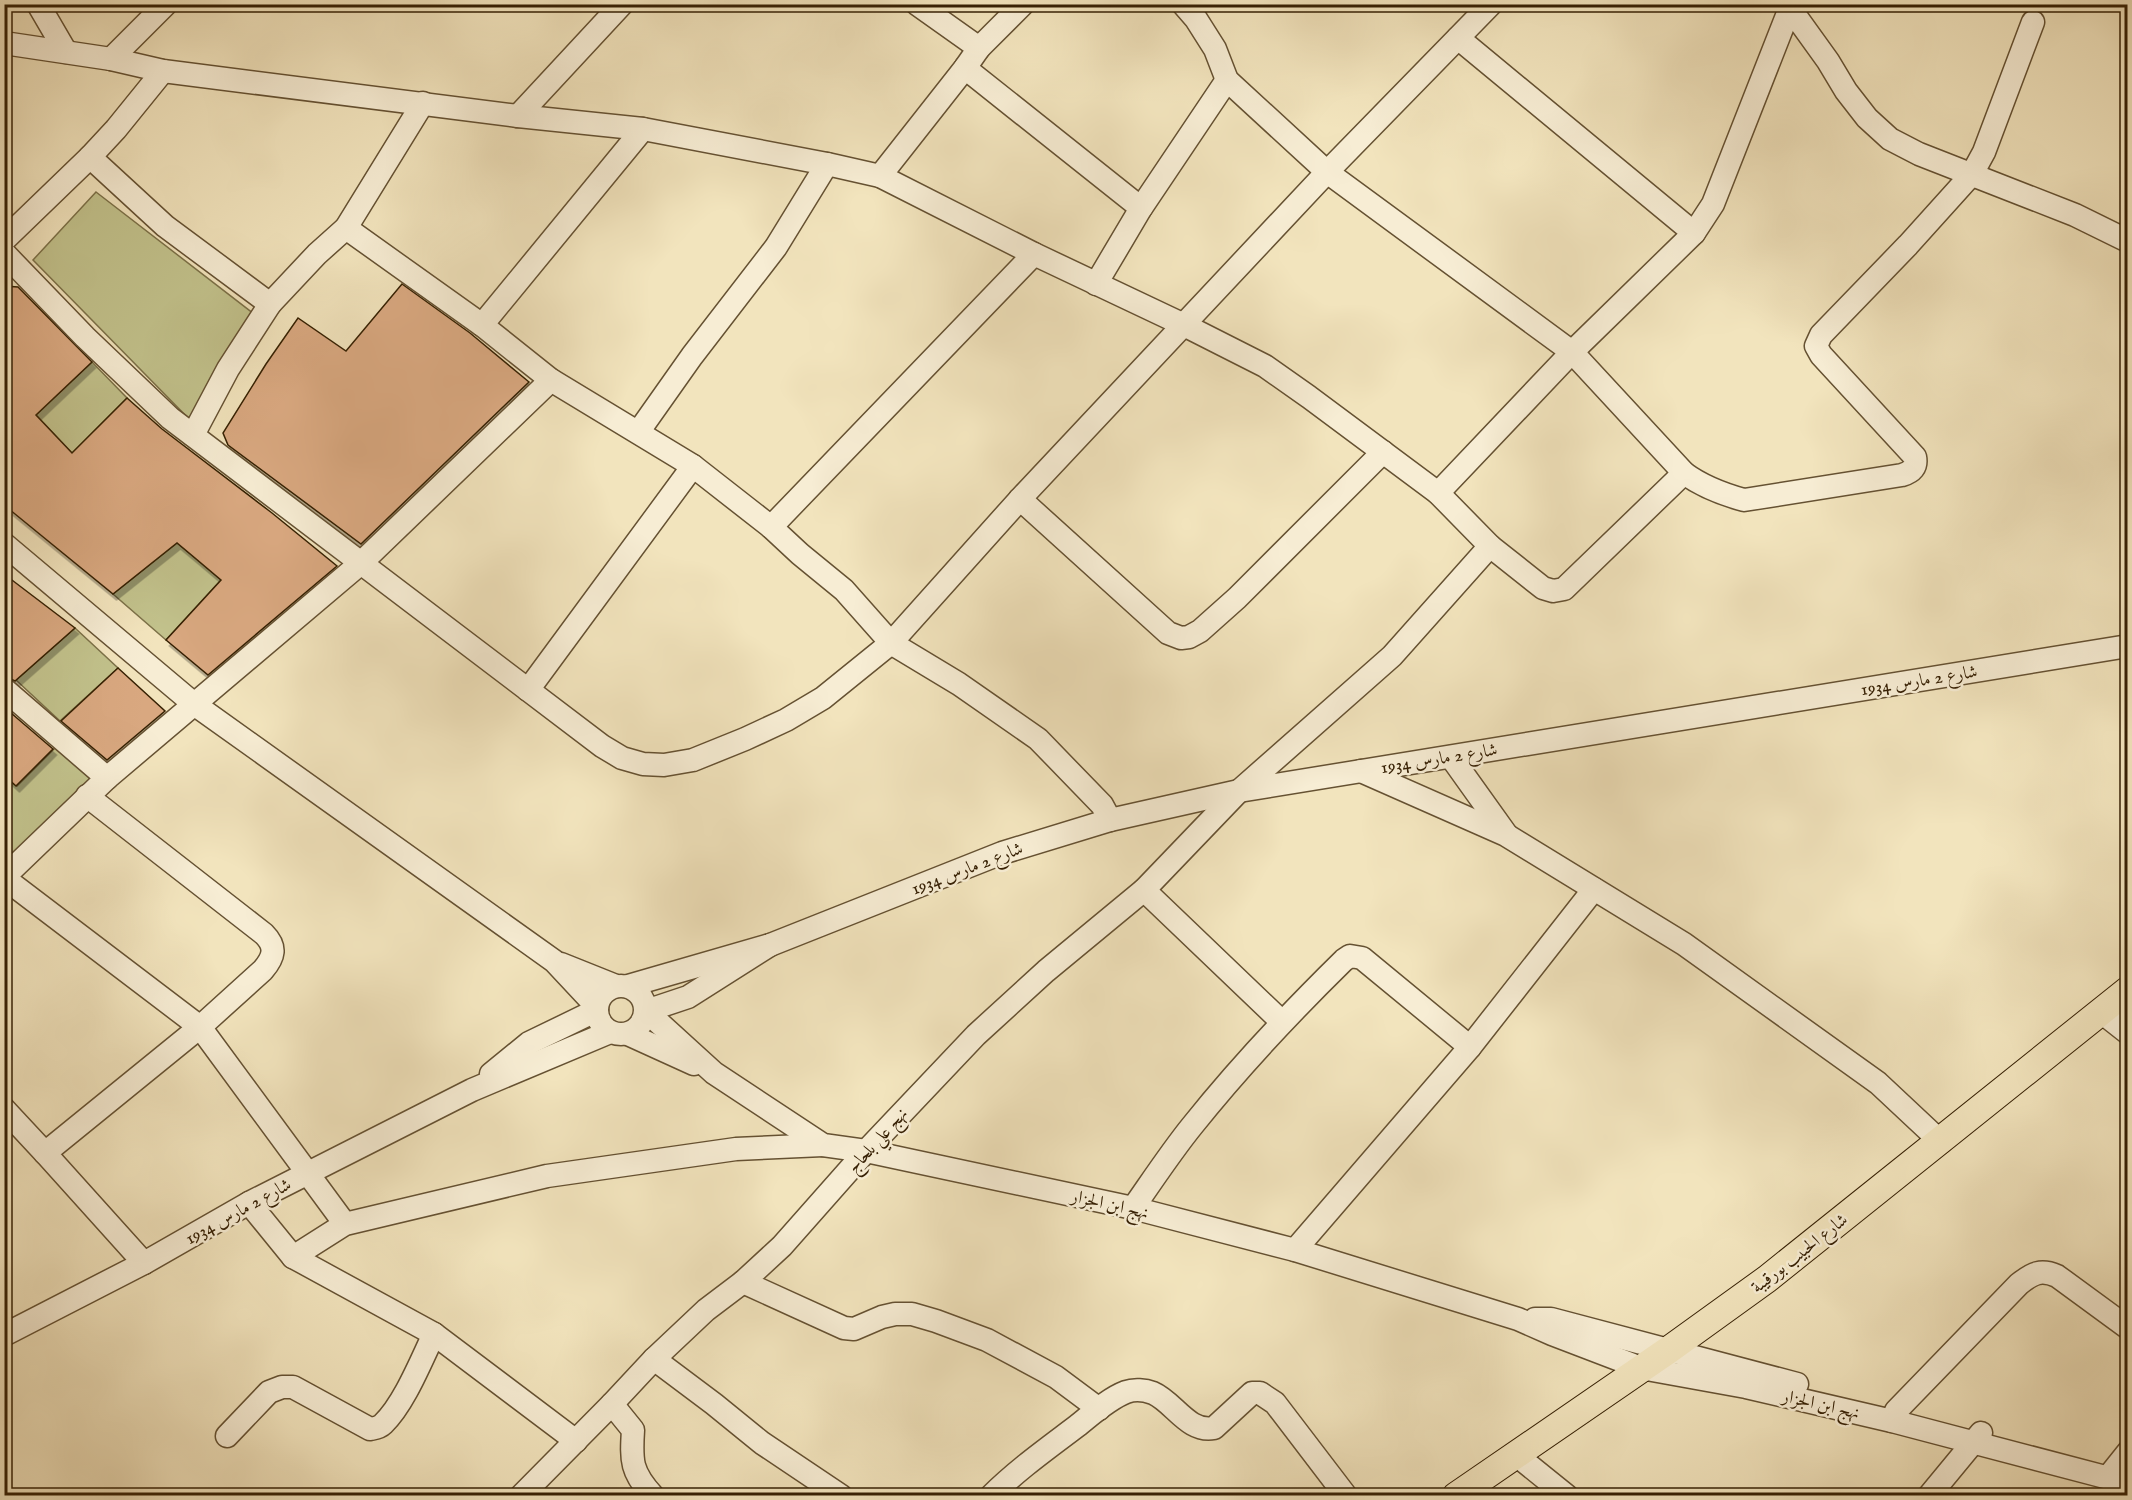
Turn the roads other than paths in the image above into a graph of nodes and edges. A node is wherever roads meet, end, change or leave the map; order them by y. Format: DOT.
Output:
graph roads {
  1 [pos="38,4"];
  2 [pos="166,4"];
  3 [pos="622,4"];
  4 [pos="917,4"];
  5 [pos="1023,4"];
  6 [pos="1183,4"];
  7 [pos="1491,4"];
  8 [pos="1789,6"];
  9 [pos="2033,21"];
  10 [pos="1458,38"];
  11 [pos="4,43"];
  12 [pos="979,48"];
  13 [pos="66,52"];
  14 [pos="111,59"];
  15 [pos="965,68"];
  16 [pos="163,71"];
  17 [pos="1227,80"];
  18 [pos="423,103"];
  19 [pos="518,116"];
  20 [pos="643,129"];
  21 [pos="90,157"];
  22 [pos="827,164"];
  23 [pos="1327,172"];
  24 [pos="1972,174"];
  25 [pos="880,176"];
  26 [pos="1142,208"];
  27 [pos="346,228"];
  28 [pos="1694,233"];
  29 [pos="4,240"];
  30 [pos="2127,242"];
  31 [pos="4,253"];
  32 [pos="1034,254"];
  33 [pos="1096,284"];
  34 [pos="270,304"];
  35 [pos="482,325"];
  36 [pos="1184,325"];
  37 [pos="1572,352"];
  38 [pos="551,380"];
  39 [pos="639,431"];
  40 [pos="193,435"];
  41 [pos="1383,452"];
  42 [pos="693,466"];
  43 [pos="1684,473"];
  44 [pos="1438,493"];
  45 [pos="1020,499"];
  46 [pos="771,527"];
  47 [pos="4,544"];
  48 [pos="1490,546"];
  49 [pos="361,563"];
  50 [pos="891,643"];
  51 [pos="2127,646"];
  52 [pos="4,689"];
  53 [pos="528,690"];
  54 [pos="194,704"];
  55 [pos="1451,757"];
  56 [pos="1360,770"];
  57 [pos="107,778"];
  58 [pos="1239,791"];
  59 [pos="87,796"];
  60 [pos="1110,820"];
  61 [pos="1506,836"];
  62 [pos="4,878"];
  63 [pos="1594,889"];
  64 [pos="1144,890"];
  65 [pos="770,945"];
  66 [pos="554,961"];
  67 [pos="622,986"];
  68 [pos="2127,990"];
  69 [pos="597,1009"];
  70 [pos="646,1011"];
  71 [pos="2100,1011"];
  72 [pos="1282,1022"];
  73 [pos="200,1027"];
  74 [pos="619,1033"];
  75 [pos="2127,1033"];
  76 [pos="1470,1047"];
  77 [pos="714,1073"];
  78 [pos="472,1090"];
  79 [pos="4,1109"];
  80 [pos="1941,1142"];
  81 [pos="823,1146"];
  82 [pos="866,1151"];
  83 [pos="45,1153"];
  84 [pos="307,1173"];
  85 [pos="249,1203"];
  86 [pos="1133,1208"];
  87 [pos="345,1224"];
  88 [pos="1295,1250"];
  89 [pos="293,1257"];
  90 [pos="144,1263"];
  91 [pos="744,1282"];
  92 [pos="1518,1319"];
  93 [pos="2127,1329"];
  94 [pos="434,1334"];
  95 [pos="4,1335"];
  96 [pos="1670,1349"];
  97 [pos="654,1359"];
  98 [pos="1641,1368"];
  99 [pos="612,1404"];
  100 [pos="1099,1409"];
  101 [pos="1894,1416"];
  102 [pos="227,1436"];
  103 [pos="1978,1437"];
  104 [pos="576,1441"];
  105 [pos="1515,1454"];
  106 [pos="2121,1469"];
  107 [pos="521,1496"];
  108 [pos="653,1496"];
  109 [pos="841,1496"];
  110 [pos="991,1496"];
  111 [pos="1346,1496"];
  112 [pos="1456,1496"];
  113 [pos="1567,1496"];
  114 [pos="1929,1496"];
  1 -- 13 [label="street"];
  2 -- 14 [label="street"];
  3 -- 19 [label="street"];
  4 -- 12 [label="street"];
  5 -- 12 [label="street"];
  6 -- 17 [label="street"];
  7 -- 10 [label="street"];
  8 -- 24 [label="street"];
  8 -- 28 [label="street"];
  9 -- 24 [label="street"];
  10 -- 23 [label="street"];
  10 -- 28 [label="street"];
  11 -- 13 [label="street"];
  12 -- 15 [label="street"];
  13 -- 14 [label="street"];
  14 -- 16 [label="street"];
  15 -- 25 [label="street"];
  15 -- 26 [label="street"];
  16 -- 18 [label="street"];
  16 -- 21 [label="street"];
  17 -- 23 [label="street"];
  17 -- 26 [label="street"];
  18 -- 19 [label="street"];
  18 -- 27 [label="street"];
  19 -- 20 [label="street"];
  20 -- 22 [label="street"];
  20 -- 35 [label="street"];
  21 -- 29 [label="street"];
  21 -- 34 [label="street"];
  22 -- 25 [label="street"];
  22 -- 39 [label="street"];
  23 -- 36 [label="street"];
  23 -- 37 [label="street"];
  24 -- 30 [label="street"];
  24 -- 43 [label="street"];
  25 -- 32 [label="street"];
  26 -- 33 [label="street"];
  27 -- 34 [label="street"];
  27 -- 35 [label="street"];
  28 -- 37 [label="street"];
  31 -- 40 [label="street"];
  32 -- 33 [label="street"];
  32 -- 46 [label="street"];
  33 -- 36 [label="street"];
  34 -- 40 [label="street"];
  35 -- 38 [label="street"];
  36 -- 41 [label="street"];
  36 -- 45 [label="street"];
  37 -- 43 [label="street"];
  37 -- 44 [label="street"];
  38 -- 39 [label="street"];
  38 -- 49 [label="street"];
  39 -- 42 [label="street"];
  40 -- 49 [label="street"];
  41 -- 44 [label="street"];
  41 -- 45 [label="street"];
  42 -- 46 [label="street"];
  42 -- 53 [label="street"];
  43 -- 48 [label="street"];
  44 -- 48 [label="street"];
  45 -- 50 [label="street"];
  46 -- 50 [label="street"];
  47 -- 54 [label="street"];
  48 -- 58 [label="street, نهج علي بلحاج"];
  49 -- 53 [label="street"];
  49 -- 54 [label="street"];
  50 -- 53 [label="street"];
  50 -- 60 [label="street"];
  51 -- 55 [label="street, شارع 2 مارس 1934"];
  52 -- 57 [label="street"];
  54 -- 57 [label="street"];
  54 -- 66 [label="street"];
  55 -- 56 [label="street, شارع 2 مارس 1934"];
  55 -- 61 [label="street"];
  56 -- 58 [label="street, شارع 2 مارس 1934"];
  56 -- 61 [label="street"];
  57 -- 59 [label="street"];
  58 -- 60 [label="street, شارع 2 مارس 1934"];
  58 -- 64 [label="street, نهج علي بلحاج"];
  59 -- 62 [label="street"];
  59 -- 73 [label="street"];
  60 -- 65 [label="street, شارع 2 مارس 1934"];
  61 -- 63 [label="street"];
  62 -- 73 [label="street"];
  63 -- 76 [label="street"];
  63 -- 80 [label="street"];
  64 -- 72 [label="street"];
  64 -- 82 [label="street, نهج علي بلحاج"];
  65 -- 67 [label="street, شارع 2 مارس 1934"];
  65 -- 70 [label="street, شارع 2 مارس 1934"];
  66 -- 67 [label="street"];
  66 -- 69 [label="street"];
  67 -- 69 [label="street"];
  67 -- 70 [label="street"];
  68 -- 71 [label="main road, شارع الحبيب بورقيبة"];
  69 -- 74 [label="street"];
  69 -- 78 [label="street, شارع 2 مارس 1934"];
  70 -- 74 [label="street"];
  70 -- 77 [label="street"];
  71 -- 75 [label="street"];
  71 -- 80 [label="main road, شارع الحبيب بورقيبة"];
  72 -- 76 [label="street"];
  72 -- 86 [label="street"];
  73 -- 83 [label="street"];
  73 -- 84 [label="street"];
  74 -- 77 [label="street"];
  74 -- 78 [label="street, شارع 2 مارس 1934"];
  76 -- 88 [label="street"];
  77 -- 81 [label="street, نهج ابن الجزار"];
  78 -- 84 [label="street, شارع 2 مارس 1934"];
  79 -- 83 [label="street"];
  80 -- 96 [label="main road, شارع الحبيب بورقيبة"];
  81 -- 82 [label="street, نهج ابن الجزار"];
  81 -- 87 [label="street"];
  82 -- 86 [label="street, نهج ابن الجزار"];
  82 -- 91 [label="street, نهج علي بلحاج"];
  83 -- 90 [label="street"];
  84 -- 85 [label="street, شارع 2 مارس 1934"];
  84 -- 87 [label="street"];
  85 -- 89 [label="street"];
  85 -- 90 [label="street, شارع 2 مارس 1934"];
  86 -- 88 [label="street, نهج ابن الجزار"];
  87 -- 89 [label="street"];
  88 -- 92 [label="street, نهج ابن الجزار"];
  89 -- 94 [label="street"];
  90 -- 95 [label="street, شارع 2 مارس 1934"];
  91 -- 97 [label="street, نهج علي بلحاج"];
  91 -- 100 [label="street"];
  92 -- 96 [label="street, نهج ابن الجزار"];
  92 -- 98 [label="street, نهج ابن الجزار"];
  93 -- 101 [label="street"];
  94 -- 102 [label="street"];
  94 -- 104 [label="street"];
  96 -- 98 [label="main road, شارع الحبيب بورقيبة"];
  96 -- 101 [label="street, نهج ابن الجزار"];
  97 -- 99 [label="street, نهج علي بلحاج"];
  97 -- 109 [label="street"];
  98 -- 101 [label="street, نهج ابن الجزار"];
  98 -- 105 [label="main road, شارع الحبيب بورقيبة"];
  99 -- 104 [label="street, نهج علي بلحاج"];
  99 -- 108 [label="street"];
  100 -- 110 [label="street"];
  100 -- 111 [label="street"];
  101 -- 103 [label="street, نهج ابن الجزار"];
  103 -- 106 [label="street, نهج ابن الجزار"];
  103 -- 114 [label="street"];
  104 -- 107 [label="street, نهج علي بلحاج"];
  105 -- 112 [label="main road, شارع الحبيب بورقيبة"];
  105 -- 113 [label="street"];
}
